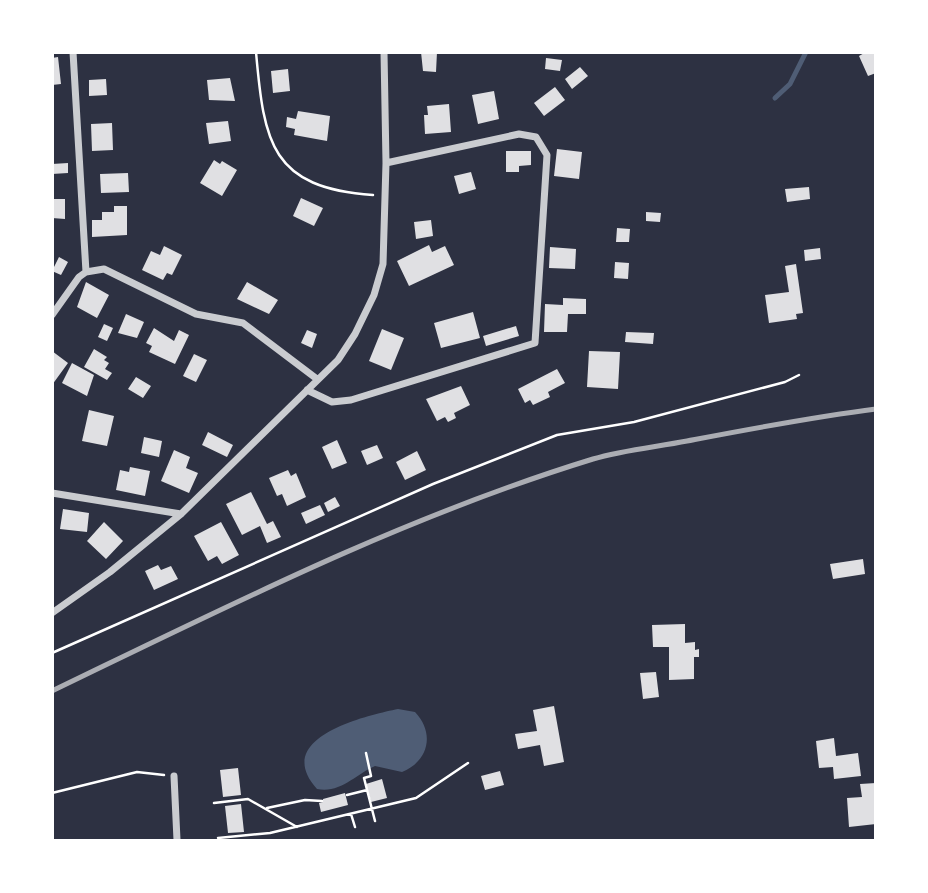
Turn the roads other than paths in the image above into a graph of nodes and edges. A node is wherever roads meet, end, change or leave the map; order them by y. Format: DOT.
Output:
graph roads {
  1 [pos="74,52"];
  2 [pos="384,52"];
  3 [pos="386,163"];
  4 [pos="86,272"];
  5 [pos="52,315"];
  6 [pos="317,380"];
  7 [pos="307,390"];
  8 [pos="52,493"];
  9 [pos="181,514"];
  10 [pos="52,613"];
  11 [pos="174,776"];
  12 [pos="177,841"];
  1 -- 4 [label="street"];
  2 -- 3 [label="street"];
  3 -- 6 [label="street"];
  3 -- 7 [label="street"];
  4 -- 5 [label="street"];
  4 -- 6 [label="street"];
  6 -- 7 [label="street"];
  7 -- 9 [label="street"];
  8 -- 9 [label="street"];
  9 -- 10 [label="street"];
  11 -- 12 [label="street"];
}
